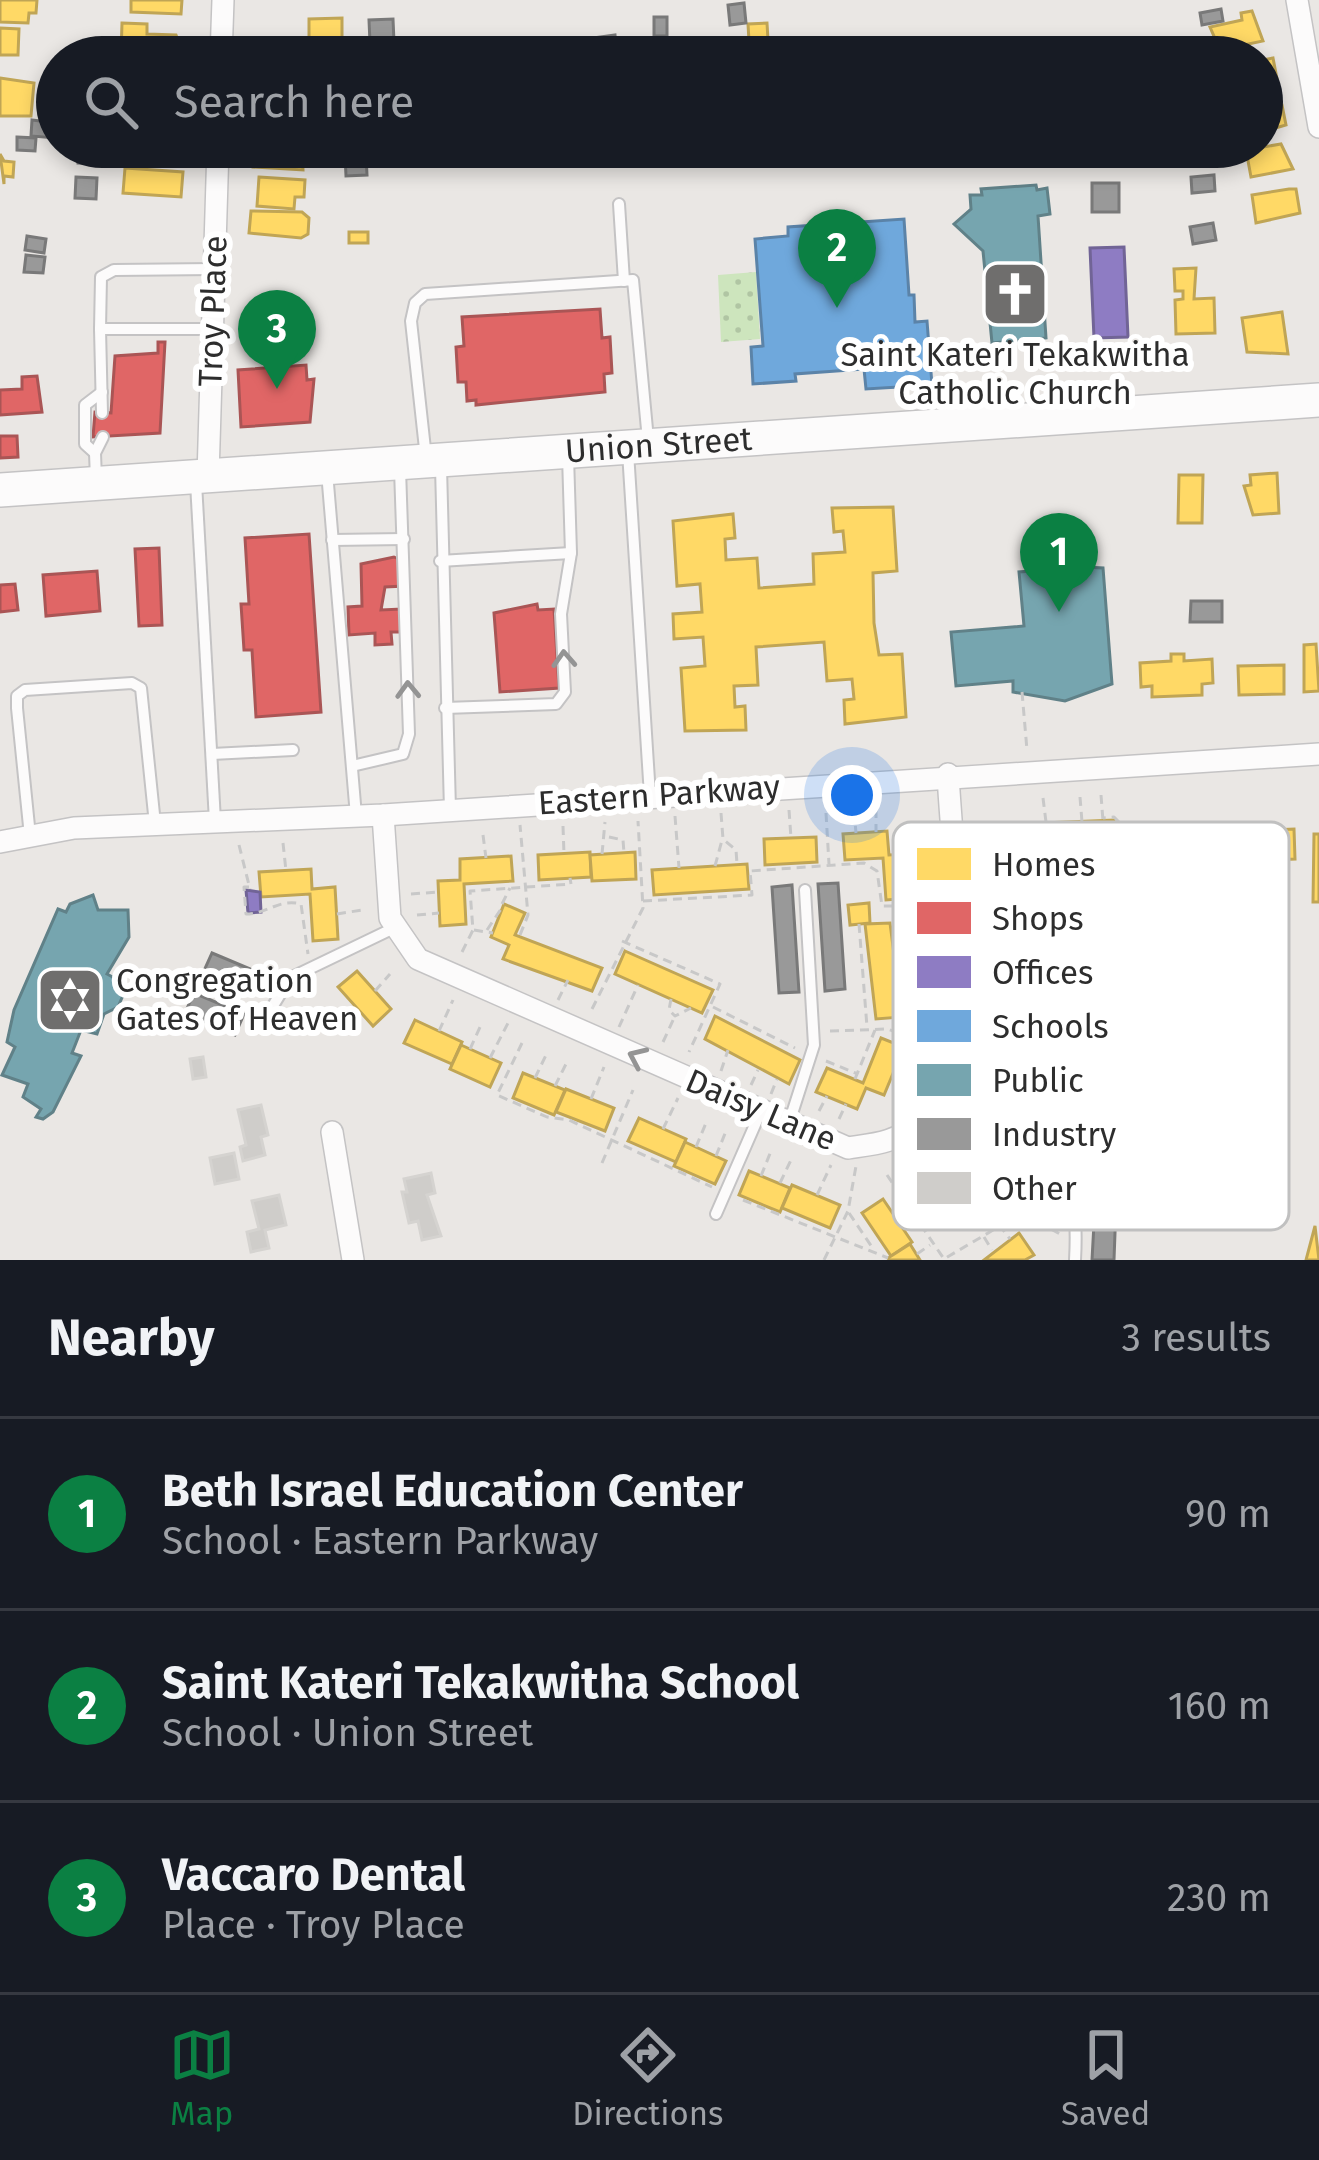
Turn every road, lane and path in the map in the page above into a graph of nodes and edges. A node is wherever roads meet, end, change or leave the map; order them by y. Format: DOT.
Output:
graph roads {
  1 [pos="224,0"];
  2 [pos="1298,0"];
  3 [pos="222,36"];
  4 [pos="1319,127"];
  5 [pos="217,168"];
  6 [pos="620,204"];
  7 [pos="214,269"];
  8 [pos="624,280"];
  9 [pos="212,328"];
  10 [pos="100,329"];
  11 [pos="102,392"];
  12 [pos="1319,400"];
  13 [pos="103,412"];
  14 [pos="103,437"];
  15 [pos="638,448"];
  16 [pos="568,453"];
  17 [pos="422,462"];
  18 [pos="96,468"];
  19 [pos="326,468"];
  20 [pos="202,476"];
  21 [pos="0,490"];
  22 [pos="404,539"];
  23 [pos="332,540"];
  24 [pos="571,553"];
  25 [pos="440,561"];
  26 [pos="1022,692"];
  27 [pos="445,708"];
  28 [pos="292,750"];
  29 [pos="212,754"];
  30 [pos="1319,754"];
  31 [pos="352,766"];
  32 [pos="1028,770"];
  33 [pos="948,774"];
  34 [pos="787,786"];
  35 [pos="674,794"];
  36 [pos="1101,795"];
  37 [pos="644,796"];
  38 [pos="1080,797"];
  39 [pos="1043,798"];
  40 [pos="604,799"];
  41 [pos="561,802"];
  42 [pos="519,805"];
  43 [pos="876,809"];
  44 [pos="450,810"];
  45 [pos="854,811"];
  46 [pos="826,813"];
  47 [pos="383,815"];
  48 [pos="356,816"];
  49 [pos="281,819"];
  50 [pos="722,820"];
  51 [pos="227,821"];
  52 [pos="950,822"];
  53 [pos="1046,822"];
  54 [pos="1082,822"];
  55 [pos="1118,822"];
  56 [pos="155,824"];
  57 [pos="876,832"];
  58 [pos="856,833"];
  59 [pos="483,835"];
  60 [pos="30,836"];
  61 [pos="607,837"];
  62 [pos="791,838"];
  63 [pos="723,839"];
  64 [pos="0,842"];
  65 [pos="624,853"];
  66 [pos="564,854"];
  67 [pos="602,854"];
  68 [pos="486,858"];
  69 [pos="880,858"];
  70 [pos="737,865"];
  71 [pos="872,865"];
  72 [pos="715,866"];
  73 [pos="829,866"];
  74 [pos="679,868"];
  75 [pos="286,871"];
  76 [pos="570,878"];
  77 [pos="465,884"];
  78 [pos="525,886"];
  79 [pos="510,888"];
  80 [pos="805,890"];
  81 [pos="470,891"];
  82 [pos="438,892"];
  83 [pos="411,893"];
  84 [pos="362,910"];
  85 [pos="439,913"];
  86 [pos="337,914"];
  87 [pos="305,920"];
  88 [pos="312,920"];
  89 [pos="405,921"];
  90 [pos="860,924"];
  91 [pos="472,930"];
  92 [pos="487,930"];
  93 [pos="493,933"];
  94 [pos="520,935"];
  95 [pos="622,941"];
  96 [pos="646,952"];
  97 [pos="656,956"];
  98 [pos="458,959"];
  99 [pos="643,959"];
  100 [pos="653,963"];
  101 [pos="315,966"];
  102 [pos="680,966"];
  103 [pos="390,974"];
  104 [pos="676,974"];
  105 [pos="709,979"];
  106 [pos="638,985"];
  107 [pos="473,986"];
  108 [pos="705,987"];
  109 [pos="375,991"];
  110 [pos="671,999"];
  111 [pos="710,1006"];
  112 [pos="526,1008"];
  113 [pos="691,1008"];
  114 [pos="268,1014"];
  115 [pos="675,1016"];
  116 [pos="736,1017"];
  117 [pos="746,1022"];
  118 [pos="732,1024"];
  119 [pos="481,1025"];
  120 [pos="742,1029"];
  121 [pos="867,1029"];
  122 [pos="876,1029"];
  123 [pos="439,1031"];
  124 [pos="582,1032"];
  125 [pos="814,1033"];
  126 [pos="893,1034"];
  127 [pos="522,1043"];
  128 [pos="618,1048"];
  129 [pos="470,1049"];
  130 [pos="866,1052"];
  131 [pos="547,1053"];
  132 [pos="874,1055"];
  133 [pos="812,1056"];
  134 [pos="490,1058"];
  135 [pos="567,1062"];
  136 [pos="862,1062"];
  137 [pos="653,1064"];
  138 [pos="870,1065"];
  139 [pos="535,1078"];
  140 [pos="688,1079"];
  141 [pos="777,1079"];
  142 [pos="555,1086"];
  143 [pos="633,1090"];
  144 [pos="827,1096"];
  145 [pos="591,1099"];
  146 [pos="766,1103"];
  147 [pos="846,1104"];
  148 [pos="817,1115"];
  149 [pos="706,1123"];
  150 [pos="789,1124"];
  151 [pos="837,1124"];
  152 [pos="663,1129"];
  153 [pos="332,1132"];
  154 [pos="726,1132"];
  155 [pos="612,1139"];
  156 [pos="893,1139"];
  157 [pos="696,1147"];
  158 [pos="852,1147"];
  159 [pos="771,1151"];
  160 [pos="716,1156"];
  161 [pos="791,1160"];
  162 [pos="602,1163"];
  163 [pos="761,1175"];
  164 [pos="886,1175"];
  165 [pos="780,1184"];
  166 [pos="893,1185"];
  167 [pos="725,1192"];
  168 [pos="817,1196"];
  169 [pos="848,1211"];
  170 [pos="716,1214"];
  171 [pos="873,1230"];
  172 [pos="924,1230"];
  173 [pos="990,1230"];
  174 [pos="1003,1230"];
  175 [pos="1047,1230"];
  176 [pos="1076,1230"];
  177 [pos="865,1235"];
  178 [pos="1076,1235"];
  179 [pos="983,1236"];
  180 [pos="837,1238"];
  181 [pos="1010,1239"];
  182 [pos="933,1243"];
  183 [pos="992,1250"];
  184 [pos="877,1254"];
  185 [pos="917,1255"];
  186 [pos="888,1258"];
  187 [pos="952,1258"];
  188 [pos="353,1260"];
  189 [pos="824,1260"];
  190 [pos="944,1260"];
  191 [pos="1075,1260"];
  1 -- 3 [label="street"];
  2 -- 4 [label="street"];
  5 -- 7 [label="street, Troy Place"];
  6 -- 8 [label="lane"];
  7 -- 9 [label="street, Troy Place"];
  7 -- 10 [label="lane"];
  8 -- 15 [label="lane"];
  8 -- 17 [label="lane"];
  9 -- 10 [label="lane"];
  9 -- 20 [label="street, Troy Place"];
  10 -- 11 [label="lane"];
  11 -- 13 [label="lane"];
  11 -- 18 [label="lane"];
  12 -- 15 [label="main road, Union Street"];
  14 -- 18 [label="lane"];
  15 -- 16 [label="main road, Union Street"];
  15 -- 37 [label="lane"];
  16 -- 17 [label="main road, Union Street"];
  16 -- 24 [label="lane"];
  17 -- 19 [label="main road, Union Street"];
  17 -- 22 [label="lane"];
  17 -- 25 [label="lane"];
  18 -- 20 [label="main road, Union Street"];
  18 -- 21 [label="main road, Union Street"];
  19 -- 20 [label="main road, Union Street"];
  19 -- 23 [label="lane"];
  20 -- 29 [label="lane"];
  22 -- 23 [label="lane"];
  31 -- 22 [label="lane, one-way"];
  23 -- 31 [label="lane"];
  24 -- 25 [label="lane"];
  27 -- 24 [label="lane, one-way"];
  25 -- 27 [label="lane"];
  26 -- 32 [label="path"];
  27 -- 44 [label="lane"];
  28 -- 29 [label="lane"];
  29 -- 51 [label="lane"];
  30 -- 32 [label="street, Eastern Parkway"];
  31 -- 48 [label="lane"];
  32 -- 33 [label="street, Eastern Parkway"];
  33 -- 34 [label="street, Eastern Parkway"];
  33 -- 52 [label="street"];
  34 -- 35 [label="street, Eastern Parkway"];
  34 -- 62 [label="path"];
  35 -- 37 [label="street, Eastern Parkway"];
  35 -- 74 [label="path"];
  36 -- 55 [label="path"];
  37 -- 40 [label="street, Eastern Parkway"];
  37 -- 95 [label="path"];
  38 -- 54 [label="path"];
  39 -- 53 [label="path"];
  40 -- 41 [label="street, Eastern Parkway"];
  40 -- 61 [label="path"];
  41 -- 42 [label="street, Eastern Parkway"];
  41 -- 66 [label="path"];
  42 -- 44 [label="street, Eastern Parkway"];
  42 -- 78 [label="path"];
  43 -- 57 [label="path"];
  44 -- 47 [label="street, Eastern Parkway"];
  45 -- 58 [label="path"];
  46 -- 73 [label="path"];
  47 -- 48 [label="street, Eastern Parkway"];
  47 -- 89 [label="street"];
  48 -- 49 [label="street, Eastern Parkway"];
  49 -- 51 [label="street, Eastern Parkway"];
  49 -- 75 [label="path"];
  50 -- 63 [label="path"];
  51 -- 56 [label="street, Eastern Parkway"];
  51 -- 87 [label="path"];
  56 -- 60 [label="street, Eastern Parkway"];
  56 -- 60 [label="lane"];
  59 -- 68 [label="path"];
  60 -- 64 [label="street, Eastern Parkway"];
  61 -- 65 [label="path"];
  61 -- 67 [label="path"];
  63 -- 70 [label="path"];
  63 -- 72 [label="path"];
  69 -- 71 [label="path"];
  76 -- 78 [label="path"];
  77 -- 81 [label="path"];
  78 -- 79 [label="path"];
  78 -- 94 [label="path"];
  79 -- 81 [label="path"];
  79 -- 92 [label="path"];
  80 -- 125 [label="lane"];
  81 -- 91 [label="path"];
  82 -- 83 [label="path"];
  84 -- 86 [label="path"];
  85 -- 89 [label="path"];
  87 -- 88 [label="path"];
  87 -- 101 [label="path"];
  89 -- 101 [label="lane"];
  89 -- 107 [label="street, Daisy Lane"];
  90 -- 121 [label="path"];
  91 -- 92 [label="path"];
  91 -- 98 [label="path"];
  92 -- 93 [label="path"];
  95 -- 96 [label="path"];
  95 -- 124 [label="path"];
  96 -- 97 [label="path"];
  96 -- 99 [label="path"];
  97 -- 100 [label="path"];
  97 -- 102 [label="path"];
  101 -- 114 [label="lane"];
  102 -- 104 [label="path"];
  102 -- 105 [label="path"];
  103 -- 109 [label="path"];
  105 -- 108 [label="path"];
  105 -- 111 [label="path"];
  106 -- 128 [label="path"];
  107 -- 112 [label="street, Daisy Lane"];
  107 -- 123 [label="path"];
  110 -- 115 [label="path"];
  111 -- 116 [label="path"];
  111 -- 140 [label="path"];
  112 -- 124 [label="street, Daisy Lane"];
  112 -- 134 [label="path"];
  113 -- 115 [label="path"];
  115 -- 137 [label="path"];
  116 -- 117 [label="path"];
  116 -- 118 [label="path"];
  117 -- 120 [label="path"];
  117 -- 133 [label="path"];
  119 -- 129 [label="path"];
  121 -- 122 [label="path"];
  121 -- 125 [label="path"];
  122 -- 126 [label="path"];
  122 -- 130 [label="path"];
  124 -- 128 [label="street, Daisy Lane"];
  125 -- 133 [label="lane"];
  127 -- 155 [label="path"];
  137 -- 128 [label="street, Daisy Lane, one-way"];
  128 -- 145 [label="path"];
  130 -- 132 [label="path"];
  130 -- 136 [label="path"];
  131 -- 139 [label="path"];
  133 -- 136 [label="path"];
  133 -- 150 [label="lane"];
  135 -- 142 [label="path"];
  136 -- 138 [label="path"];
  137 -- 140 [label="street, Daisy Lane"];
  140 -- 146 [label="street, Daisy Lane"];
  140 -- 152 [label="path"];
  141 -- 146 [label="path"];
  143 -- 155 [label="path"];
  144 -- 148 [label="path"];
  146 -- 150 [label="street, Daisy Lane"];
  146 -- 167 [label="lane"];
  147 -- 151 [label="path"];
  149 -- 157 [label="path"];
  150 -- 158 [label="street, Daisy Lane"];
  153 -- 188 [label="street"];
  154 -- 160 [label="path"];
  155 -- 162 [label="path"];
  155 -- 167 [label="path"];
  156 -- 158 [label="street, Daisy Lane"];
  158 -- 168 [label="path"];
  158 -- 169 [label="path"];
  159 -- 163 [label="path"];
  161 -- 165 [label="path"];
  164 -- 166 [label="path"];
  167 -- 170 [label="lane"];
  167 -- 180 [label="path"];
  169 -- 177 [label="path"];
  169 -- 180 [label="path"];
  171 -- 177 [label="path"];
  172 -- 182 [label="path"];
  173 -- 179 [label="path"];
  174 -- 181 [label="path"];
  175 -- 178 [label="path"];
  176 -- 178 [label="lane"];
  177 -- 184 [label="path"];
  178 -- 191 [label="lane"];
  179 -- 183 [label="path"];
  179 -- 187 [label="path"];
  180 -- 184 [label="path"];
  180 -- 189 [label="path"];
  182 -- 185 [label="path"];
  182 -- 190 [label="path"];
  184 -- 186 [label="path"];
  187 -- 190 [label="path"];
}
